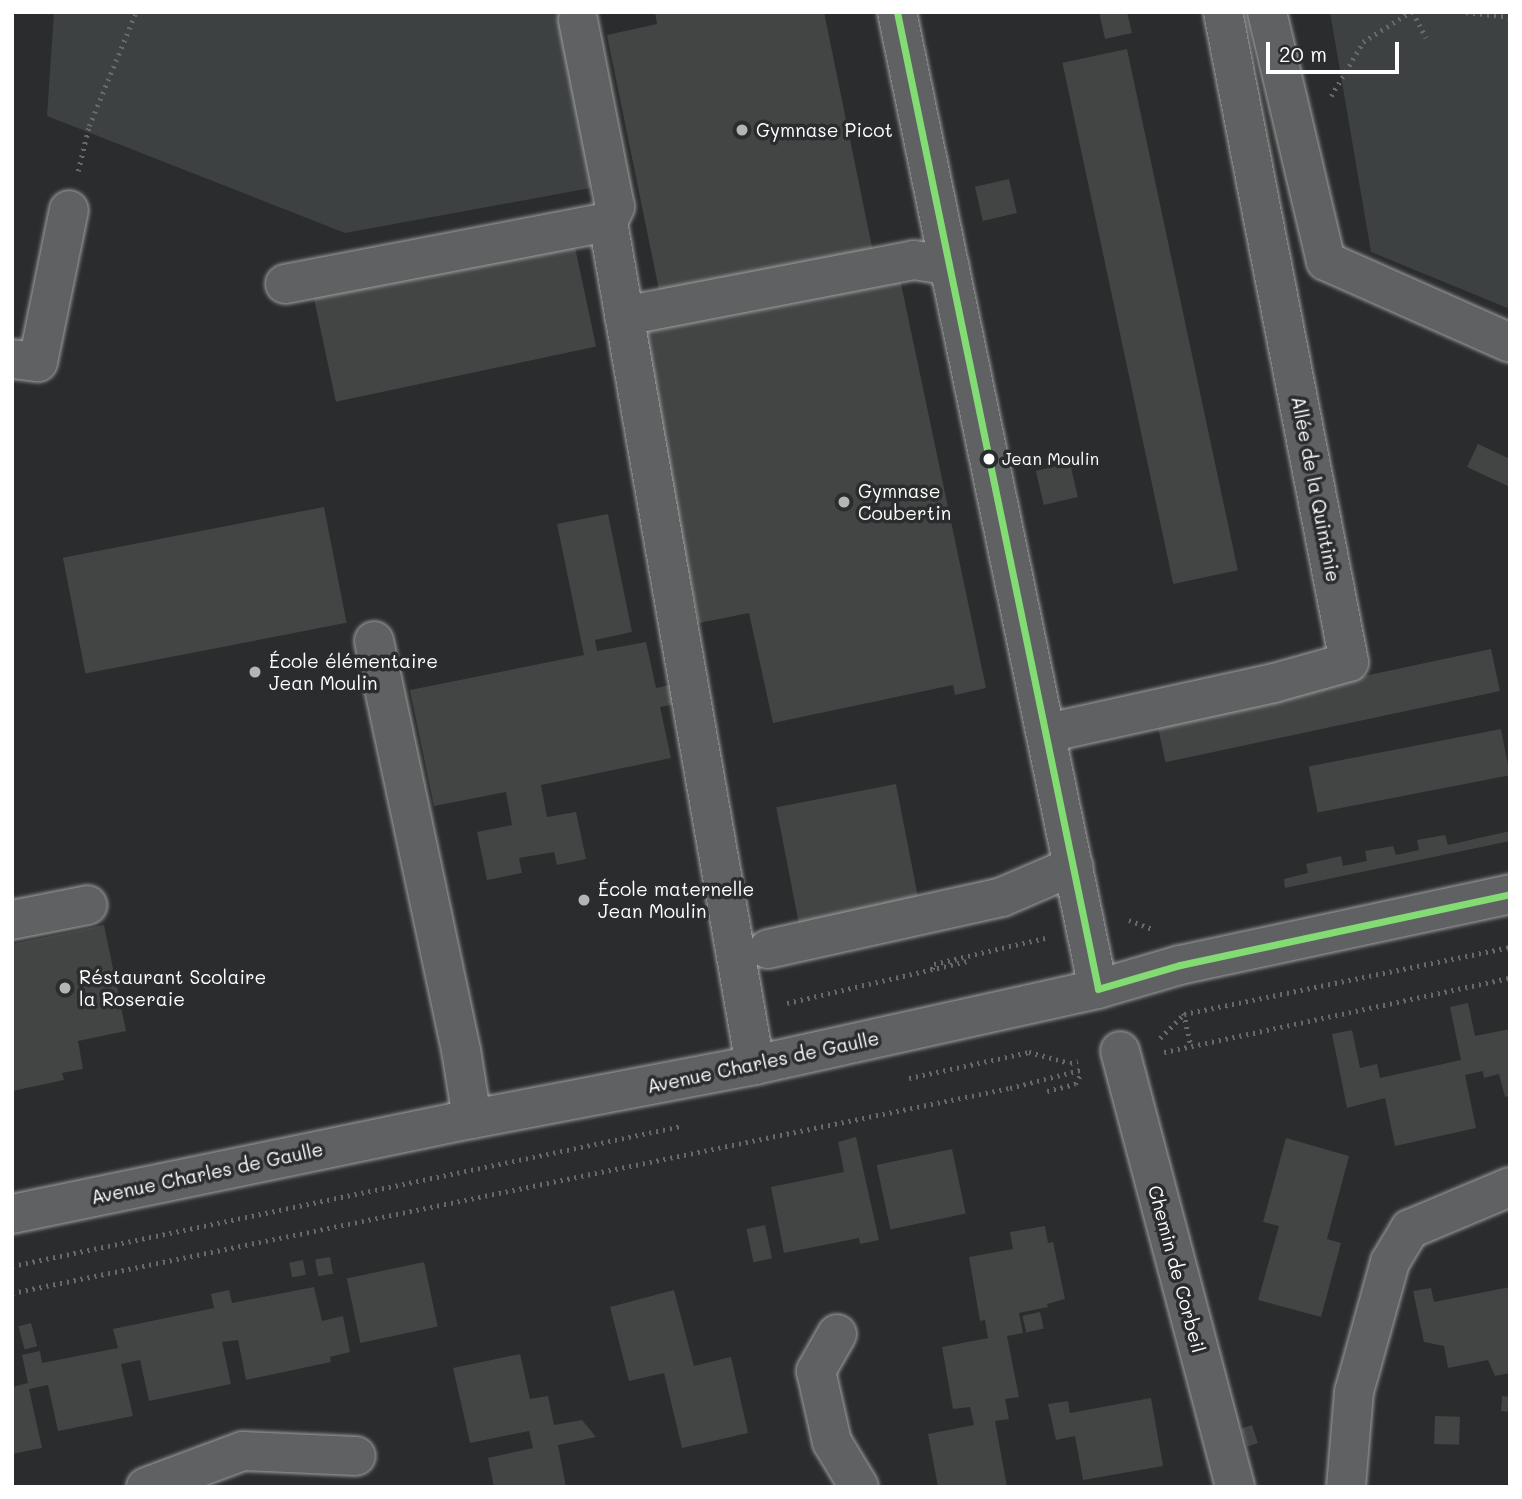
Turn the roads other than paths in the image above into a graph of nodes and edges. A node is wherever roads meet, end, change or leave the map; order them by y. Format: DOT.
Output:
graph roads {
  1 [pos="897,12"];
  2 [pos="1223,12"];
  3 [pos="1267,12"];
  4 [pos="578,19"];
  5 [pos="69,209"];
  6 [pos="608,222"];
  7 [pos="950,266"];
  8 [pos="285,284"];
  9 [pos="624,316"];
  10 [pos="1510,343"];
  11 [pos="12,359"];
  12 [pos="374,641"];
  13 [pos="1047,733"];
  14 [pos="1074,866"];
  15 [pos="1510,894"];
  16 [pos="88,905"];
  17 [pos="12,920"];
  18 [pos="768,949"];
  19 [pos="1098,989"];
  20 [pos="1122,1056"];
  21 [pos="755,1065"];
  22 [pos="472,1119"];
  23 [pos="1510,1187"];
  24 [pos="12,1214"];
  25 [pos="837,1334"];
  26 [pos="356,1456"];
  27 [pos="146,1487"];
  28 [pos="859,1487"];
  29 [pos="1235,1487"];
  30 [pos="1346,1487"];
  1 -- 7 [label="street"];
  2 -- 13 [label="street, Allée de la Quintinie"];
  3 -- 10 [label="street"];
  4 -- 6 [label="street"];
  5 -- 11 [label="street"];
  6 -- 8 [label="street"];
  6 -- 9 [label="street"];
  7 -- 9 [label="street"];
  7 -- 13 [label="street"];
  9 -- 21 [label="street"];
  12 -- 22 [label="street"];
  13 -- 14 [label="street"];
  14 -- 18 [label="street"];
  14 -- 19 [label="street"];
  15 -- 19 [label="street, Avenue Charles de Gaulle"];
  16 -- 17 [label="street"];
  19 -- 21 [label="street, Avenue Charles de Gaulle"];
  20 -- 29 [label="street, Chemin de Corbeil"];
  21 -- 22 [label="street, Avenue Charles de Gaulle"];
  22 -- 24 [label="street, Avenue Charles de Gaulle"];
  23 -- 30 [label="street"];
  25 -- 28 [label="street"];
  26 -- 27 [label="street"];
}
